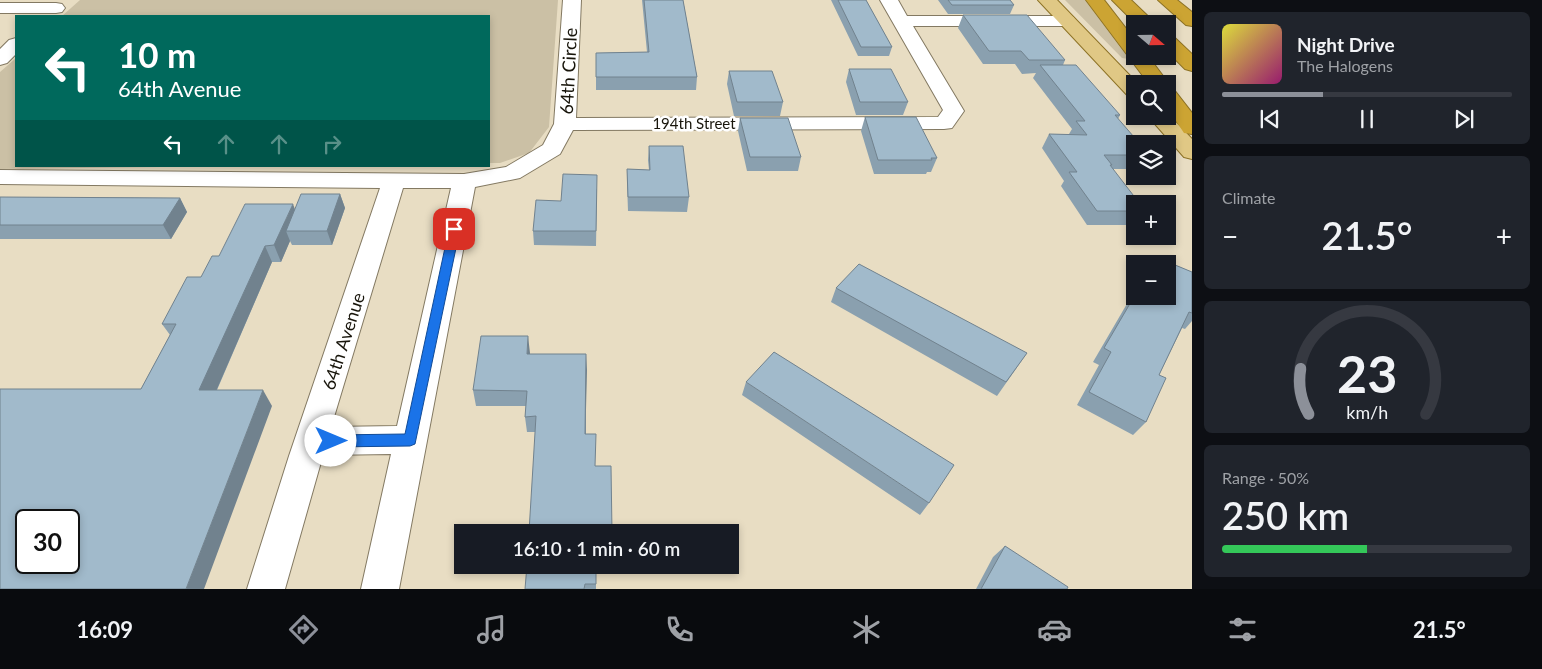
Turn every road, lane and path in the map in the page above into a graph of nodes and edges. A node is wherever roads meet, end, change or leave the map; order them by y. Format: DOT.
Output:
graph roads {
  1 [pos="572,0"];
  2 [pos="889,0"];
  3 [pos="1047,0"];
  4 [pos="1095,0"];
  5 [pos="1121,0"];
  6 [pos="1167,0"];
  7 [pos="1182,0"];
  8 [pos="0,8"];
  9 [pos="56,8"];
  10 [pos="1192,8"];
  11 [pos="1137,15"];
  12 [pos="902,21"];
  13 [pos="1067,21"];
  14 [pos="1192,21"];
  15 [pos="12,35"];
  16 [pos="1126,40"];
  17 [pos="1176,50"];
  18 [pos="0,59"];
  19 [pos="1192,65"];
  20 [pos="1126,83"];
  21 [pos="1176,106"];
  22 [pos="565,124"];
  23 [pos="1166,125"];
  24 [pos="1192,128"];
  25 [pos="1192,152"];
  26 [pos="0,177"];
  27 [pos="394,180"];
  28 [pos="464,180"];
  29 [pos="410,440"];
  30 [pos="311,441"];
  31 [pos="266,589"];
  32 [pos="380,589"];
  1 -- 22 [label="street, 64th Circle"];
  2 -- 12 [label="street, 194th Street"];
  3 -- 13 [label="main road"];
  4 -- 16 [label="highway"];
  5 -- 11 [label="highway"];
  6 -- 14 [label="highway"];
  7 -- 10 [label="highway"];
  8 -- 9 [label="street"];
  12 -- 13 [label="street"];
  12 -- 22 [label="street, 194th Street"];
  13 -- 20 [label="main road"];
  15 -- 18 [label="street"];
  17 -- 19 [label="highway"];
  21 -- 24 [label="highway"];
  22 -- 28 [label="street, 64th Circle"];
  23 -- 25 [label="main road"];
  26 -- 27 [label="street, 64th Circle"];
  27 -- 28 [label="street, 64th Circle"];
  27 -- 30 [label="street, 64th Avenue"];
  28 -- 29 [label="street"];
  29 -- 30 [label="street"];
  29 -- 32 [label="street"];
  30 -- 31 [label="street, 64th Avenue"];
}
